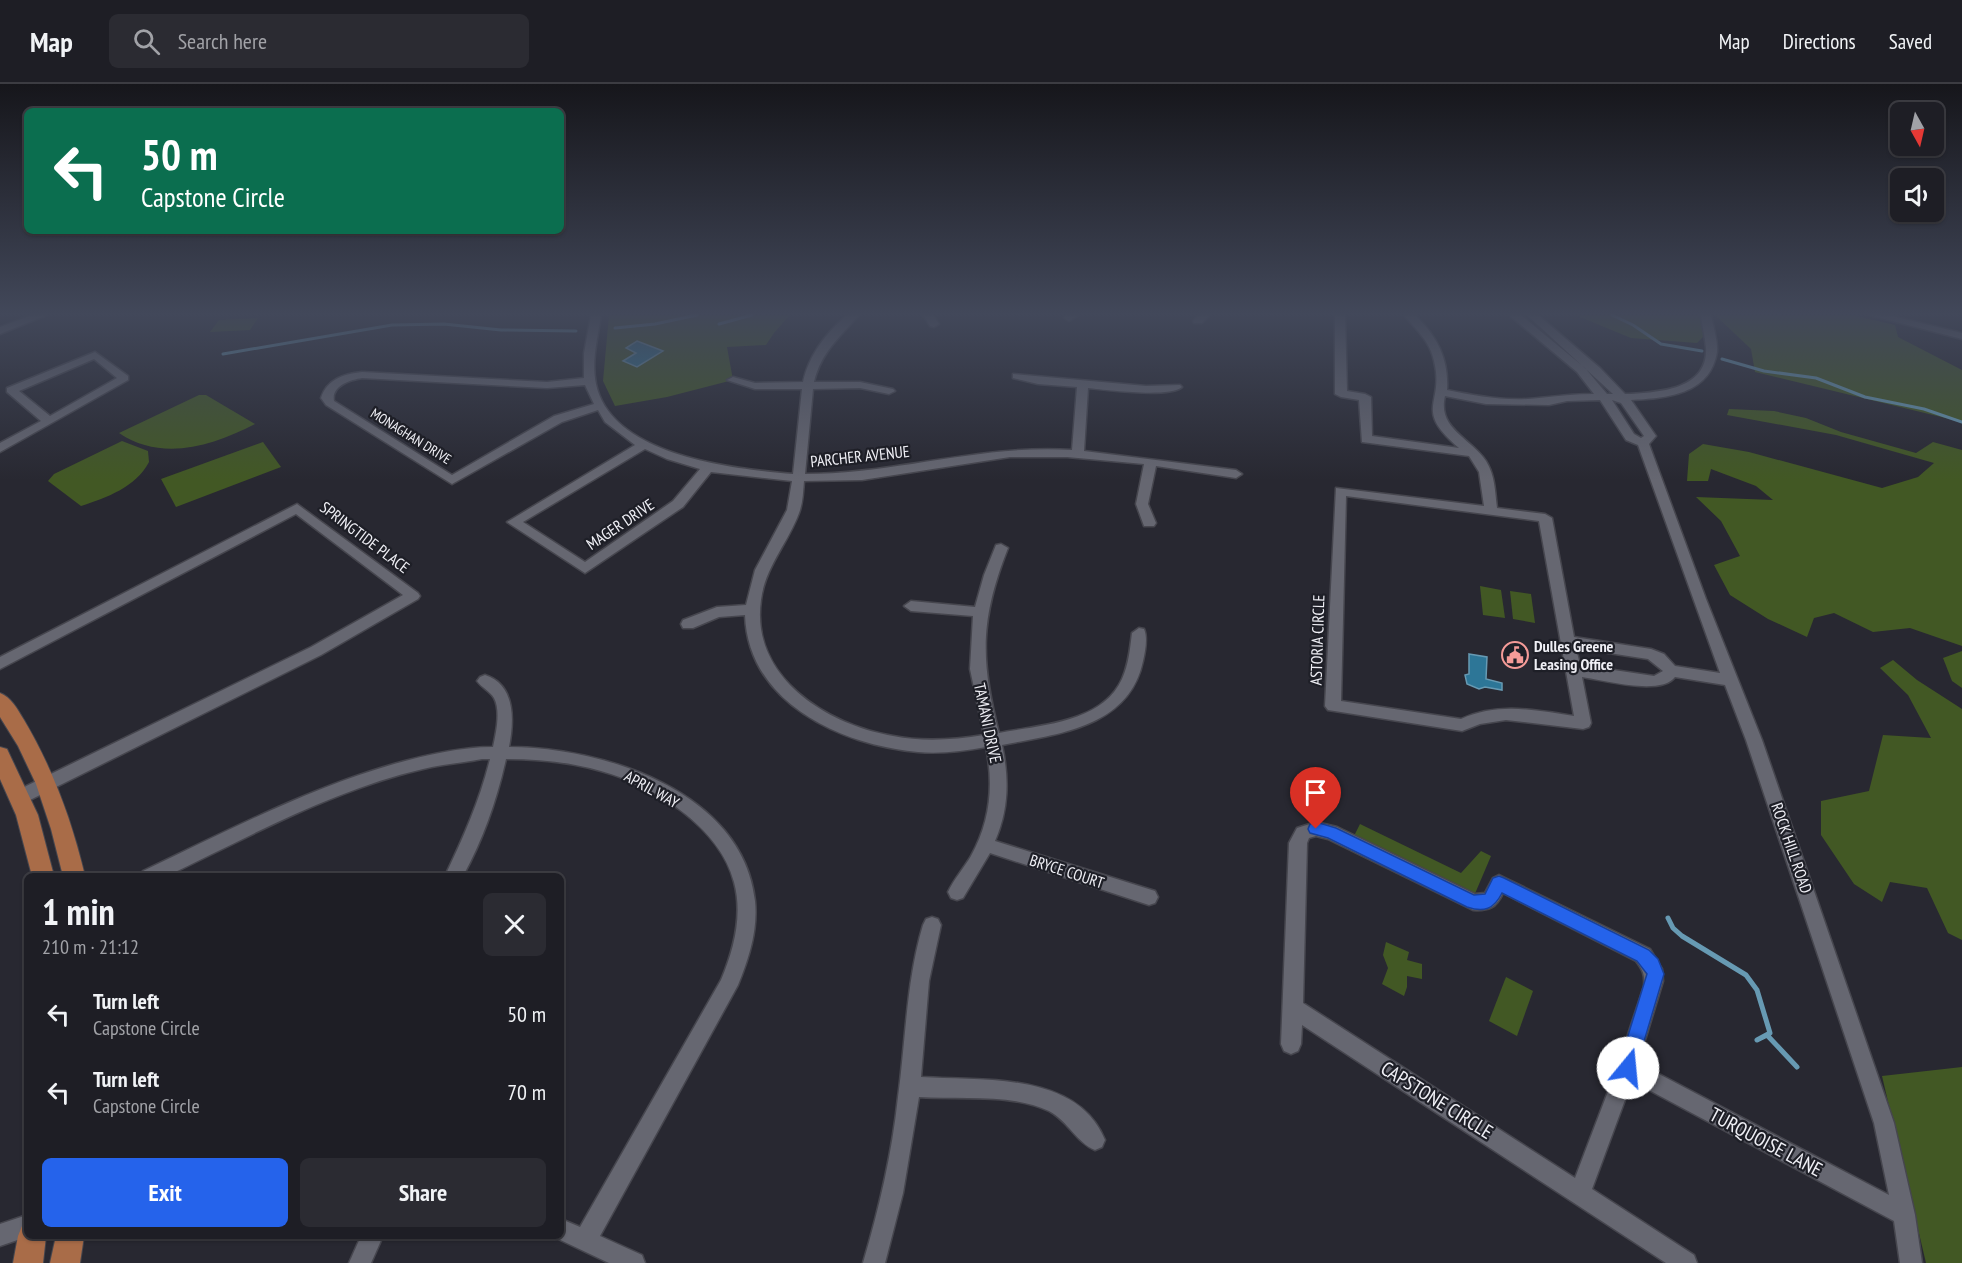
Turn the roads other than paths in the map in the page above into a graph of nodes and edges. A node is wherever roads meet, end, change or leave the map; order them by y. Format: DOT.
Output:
graph roads {
  1 [pos="59,370"];
  2 [pos="114,370"];
  3 [pos="590,370"];
  4 [pos="811,370"];
  5 [pos="1341,370"];
  6 [pos="1441,370"];
  7 [pos="1581,370"];
  8 [pos="1598,370"];
  9 [pos="1706,370"];
  10 [pos="1017,376"];
  11 [pos="734,380"];
  12 [pos="589,381"];
  13 [pos="1083,383"];
  14 [pos="808,385"];
  15 [pos="1176,387"];
  16 [pos="889,391"];
  17 [pos="1440,392"];
  18 [pos="1625,398"];
  19 [pos="1605,399"];
  20 [pos="598,406"];
  21 [pos="49,421"];
  22 [pos="1643,442"];
  23 [pos="643,445"];
  24 [pos="0,448"];
  25 [pos="1078,453"];
  26 [pos="1472,453"];
  27 [pos="1151,462"];
  28 [pos="708,467"];
  29 [pos="1236,474"];
  30 [pos="797,478"];
  31 [pos="1491,510"];
  32 [pos="1149,523"];
  33 [pos="1001,548"];
  34 [pos="911,606"];
  35 [pos="753,609"];
  36 [pos="980,612"];
  37 [pos="688,624"];
  38 [pos="1139,633"];
  39 [pos="1568,641"];
  40 [pos="0,664"];
  41 [pos="1574,670"];
  42 [pos="1671,671"];
  43 [pos="1730,680"];
  44 [pos="485,681"];
  45 [pos="0,701"];
  46 [pos="992,740"];
  47 [pos="501,752"];
  48 [pos="0,755"];
  49 [pos="47,784"];
  50 [pos="20,797"];
  51 [pos="986,845"];
  52 [pos="42,873"];
  53 [pos="73,873"];
  54 [pos="155,873"];
  55 [pos="456,873"];
  56 [pos="957,892"];
  57 [pos="1149,897"];
  58 [pos="932,925"];
  59 [pos="1293,1008"];
  60 [pos="1291,1044"];
  61 [pos="1628,1068"];
  62 [pos="910,1086"];
  63 [pos="1095,1140"];
  64 [pos="1580,1193"];
  65 [pos="1904,1215"];
  66 [pos="24,1227"];
  67 [pos="564,1231"];
  68 [pos="0,1235"];
  69 [pos="32,1239"];
  70 [pos="69,1239"];
  71 [pos="371,1239"];
  72 [pos="585,1241"];
  73 [pos="28,1263"];
  74 [pos="65,1263"];
  75 [pos="360,1263"];
  76 [pos="634,1263"];
  77 [pos="874,1263"];
  78 [pos="1686,1263"];
  79 [pos="1911,1263"];
  1 -- 21 [label="street"];
  2 -- 21 [label="street"];
  3 -- 12 [label="street, PARCHER AVENUE"];
  4 -- 14 [label="street"];
  5 -- 26 [label="street"];
  6 -- 17 [label="street"];
  7 -- 19 [label="street, ROCK HILL ROAD"];
  8 -- 18 [label="street"];
  9 -- 18 [label="street"];
  10 -- 13 [label="street"];
  11 -- 14 [label="street"];
  12 -- 20 [label="street, PARCHER AVENUE"];
  12 -- 20 [label="street, MONAGHAN DRIVE"];
  13 -- 15 [label="street"];
  13 -- 25 [label="street"];
  14 -- 16 [label="street"];
  14 -- 30 [label="street"];
  17 -- 19 [label="street"];
  17 -- 26 [label="street"];
  18 -- 19 [label="street"];
  18 -- 22 [label="street, ROCK HILL ROAD"];
  19 -- 22 [label="street, ROCK HILL ROAD"];
  20 -- 23 [label="street, PARCHER AVENUE"];
  21 -- 24 [label="street"];
  22 -- 43 [label="street, ROCK HILL ROAD"];
  23 -- 28 [label="street, PARCHER AVENUE"];
  23 -- 28 [label="street, MAGER DRIVE"];
  25 -- 27 [label="street, PARCHER AVENUE"];
  25 -- 30 [label="street, PARCHER AVENUE"];
  26 -- 31 [label="street"];
  27 -- 29 [label="street, PARCHER AVENUE"];
  27 -- 32 [label="street"];
  28 -- 30 [label="street, PARCHER AVENUE"];
  30 -- 35 [label="street"];
  31 -- 39 [label="street, ASTORIA CIRCLE"];
  31 -- 41 [label="street, ASTORIA CIRCLE"];
  33 -- 36 [label="street, TAMANI DRIVE"];
  34 -- 36 [label="street"];
  35 -- 37 [label="street"];
  35 -- 46 [label="street"];
  36 -- 46 [label="street, TAMANI DRIVE"];
  38 -- 46 [label="street"];
  39 -- 41 [label="street, ASTORIA CIRCLE"];
  39 -- 42 [label="street"];
  40 -- 49 [label="street, SPRINGTIDE PLACE"];
  41 -- 42 [label="street"];
  42 -- 43 [label="street"];
  43 -- 65 [label="street, ROCK HILL ROAD"];
  44 -- 47 [label="street"];
  45 -- 49 [label="main road"];
  46 -- 51 [label="street, TAMANI DRIVE"];
  47 -- 54 [label="street, APRIL WAY"];
  47 -- 55 [label="street"];
  47 -- 72 [label="street, APRIL WAY"];
  48 -- 50 [label="main road"];
  49 -- 50 [label="street, SPRINGTIDE PLACE"];
  49 -- 53 [label="main road"];
  50 -- 52 [label="main road"];
  51 -- 56 [label="street, TAMANI DRIVE"];
  51 -- 57 [label="street, BRYCE COURT"];
  58 -- 62 [label="street"];
  59 -- 60 [label="street"];
  59 -- 61 [label="street"];
  59 -- 64 [label="street, CAPSTONE CIRCLE"];
  61 -- 64 [label="street"];
  61 -- 65 [label="street, TURQUOISE LANE"];
  62 -- 63 [label="street"];
  62 -- 77 [label="street"];
  64 -- 78 [label="street, CAPSTONE CIRCLE"];
  65 -- 79 [label="street, ROCK HILL ROAD"];
  66 -- 68 [label="street"];
  67 -- 72 [label="street"];
  69 -- 73 [label="main road"];
  70 -- 74 [label="main road"];
  71 -- 75 [label="street"];
  72 -- 76 [label="street"];
}
